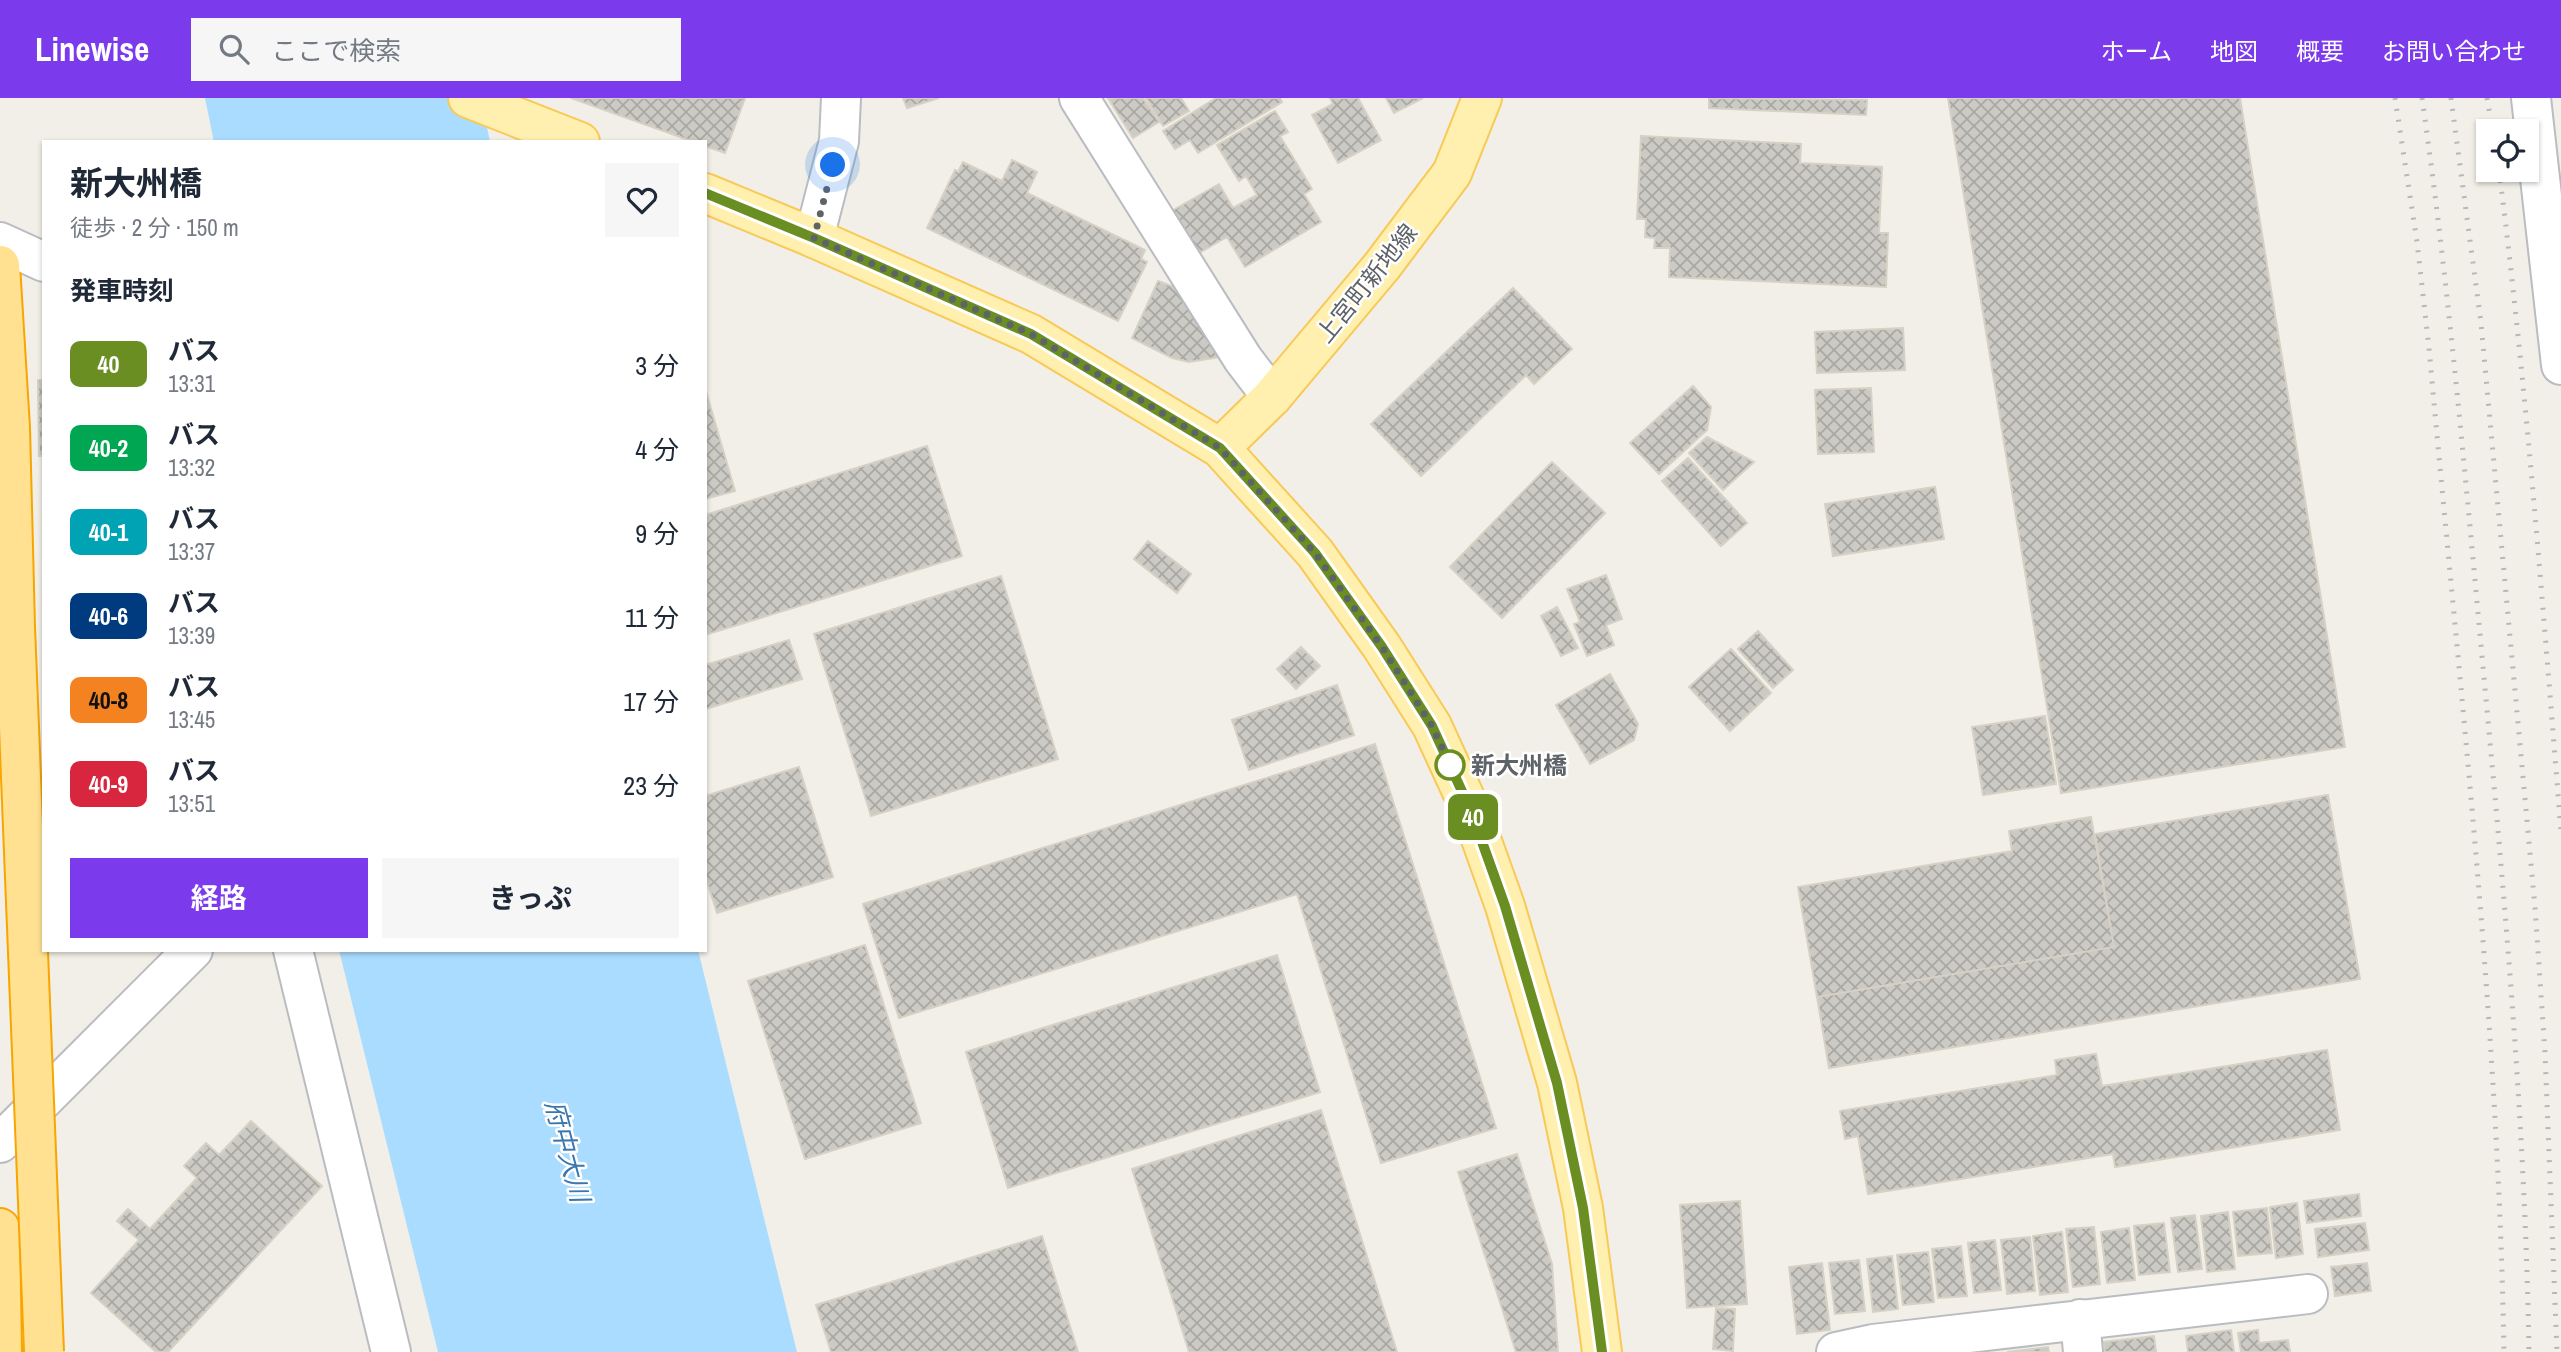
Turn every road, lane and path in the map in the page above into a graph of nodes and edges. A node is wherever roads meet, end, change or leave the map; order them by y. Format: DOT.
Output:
graph roads {
  1 [pos="841,98"];
  2 [pos="1079,98"];
  3 [pos="1482,98"];
  4 [pos="2530,98"];
  5 [pos="481,102"];
  6 [pos="575,140"];
  7 [pos="707,194"];
  8 [pos="814,238"];
  9 [pos="0,242"];
  10 [pos="42,261"];
  11 [pos="0,265"];
  12 [pos="2561,365"];
  13 [pos="1272,397"];
  14 [pos="1220,448"];
  15 [pos="191,952"];
  16 [pos="293,952"];
  17 [pos="0,1143"];
  18 [pos="0,1228"];
  19 [pos="2308,1294"];
  20 [pos="2082,1336"];
  21 [pos="2,1352"];
  22 [pos="44,1352"];
  23 [pos="391,1352"];
  24 [pos="1602,1352"];
  25 [pos="1836,1352"];
  1 -- 8 [label="street"];
  2 -- 13 [label="street"];
  3 -- 13 [label="main road, 上宮町新地線"];
  4 -- 12 [label="street"];
  5 -- 6 [label="main road"];
  7 -- 8 [label="main road"];
  8 -- 14 [label="main road"];
  9 -- 10 [label="street"];
  11 -- 22 [label="highway, bridge"];
  13 -- 14 [label="main road, 上宮町新地線"];
  14 -- 24 [label="main road"];
  15 -- 17 [label="street"];
  16 -- 23 [label="street"];
  18 -- 21 [label="highway"];
  19 -- 20 [label="street"];
  20 -- 25 [label="street"];
}
